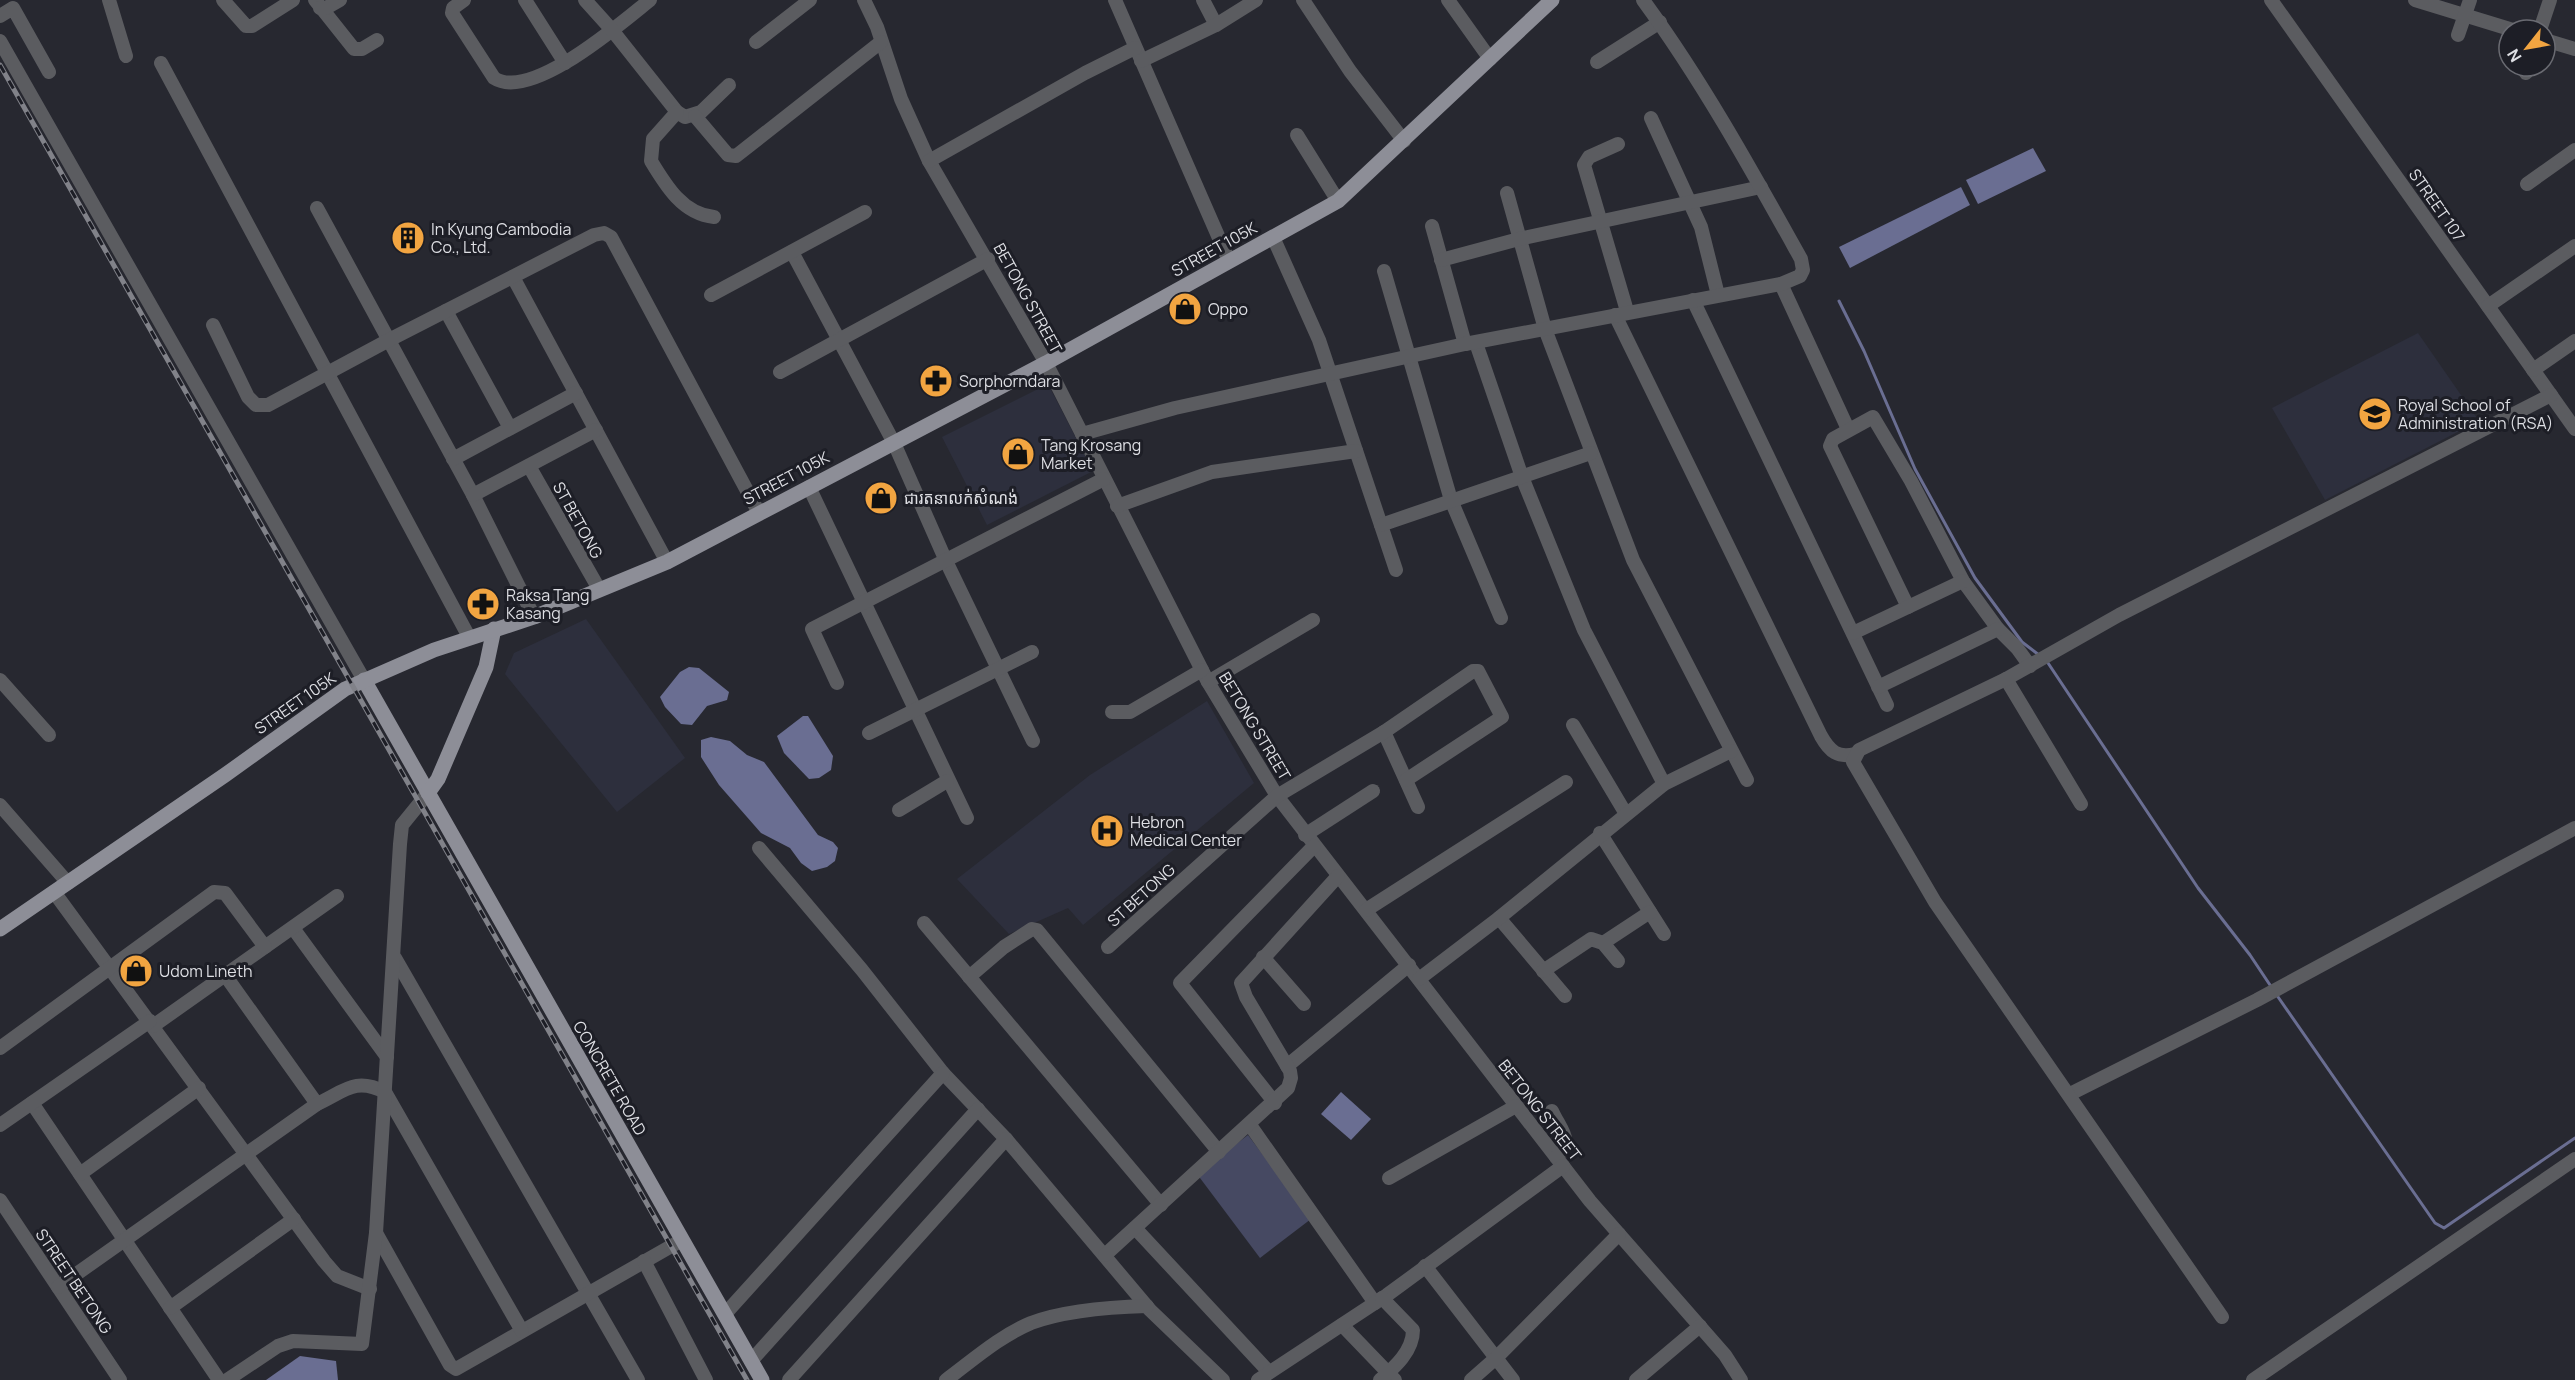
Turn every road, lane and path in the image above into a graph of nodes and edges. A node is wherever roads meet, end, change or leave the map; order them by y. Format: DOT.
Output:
graph roads {
  1 [pos="109,0"];
  2 [pos="223,0"];
  3 [pos="293,0"];
  4 [pos="340,0"];
  5 [pos="465,0"];
  6 [pos="525,0"];
  7 [pos="585,0"];
  8 [pos="650,0"];
  9 [pos="810,0"];
  10 [pos="1115,0"];
  11 [pos="1203,0"];
  12 [pos="1256,0"];
  13 [pos="1303,0"];
  14 [pos="1448,0"];
  15 [pos="1552,0"];
  16 [pos="1643,0"];
  17 [pos="2415,0"];
  18 [pos="2470,0"];
  19 [pos="2550,0"];
  20 [pos="868,1"];
  21 [pos="2274,2"];
  22 [pos="17,4"];
  23 [pos="318,4"];
  24 [pos="2465,15"];
  25 [pos="0,16"];
  26 [pos="2544,18"];
  27 [pos="1659,22"];
  28 [pos="1216,25"];
  29 [pos="2497,25"];
  30 [pos="612,30"];
  31 [pos="2458,35"];
  32 [pos="377,40"];
  33 [pos="0,41"];
  34 [pos="756,42"];
  35 [pos="881,42"];
  36 [pos="2557,44"];
  37 [pos="2575,49"];
  38 [pos="1138,54"];
  39 [pos="126,56"];
  40 [pos="1490,59"];
  41 [pos="1597,62"];
  42 [pos="161,63"];
  43 [pos="565,63"];
  44 [pos="49,72"];
  45 [pos="729,85"];
  46 [pos="677,112"];
  47 [pos="694,116"];
  48 [pos="1651,118"];
  49 [pos="1297,135"];
  50 [pos="1404,141"];
  51 [pos="1618,144"];
  52 [pos="2575,150"];
  53 [pos="929,161"];
  54 [pos="2527,184"];
  55 [pos="1761,188"];
  56 [pos="1507,193"];
  57 [pos="1338,201"];
  58 [pos="1691,204"];
  59 [pos="317,208"];
  60 [pos="865,212"];
  61 [pos="714,217"];
  62 [pos="1601,223"];
  63 [pos="1432,226"];
  64 [pos="1273,237"];
  65 [pos="1519,239"];
  66 [pos="2575,246"];
  67 [pos="792,252"];
  68 [pos="988,259"];
  69 [pos="1442,260"];
  70 [pos="1229,261"];
  71 [pos="1384,271"];
  72 [pos="513,277"];
  73 [pos="1781,284"];
  74 [pos="711,295"];
  75 [pos="1718,295"];
  76 [pos="1693,300"];
  77 [pos="2488,306"];
  78 [pos="446,311"];
  79 [pos="1621,313"];
  80 [pos="213,325"];
  81 [pos="1545,329"];
  82 [pos="839,339"];
  83 [pos="389,340"];
  84 [pos="2575,341"];
  85 [pos="1471,344"];
  86 [pos="1408,358"];
  87 [pos="1046,363"];
  88 [pos="2533,370"];
  89 [pos="780,372"];
  90 [pos="327,374"];
  91 [pos="1331,375"];
  92 [pos="576,393"];
  93 [pos="2551,395"];
  94 [pos="510,428"];
  95 [pos="1848,429"];
  96 [pos="2575,429"];
  97 [pos="596,430"];
  98 [pos="1082,434"];
  99 [pos="894,443"];
  100 [pos="1356,451"];
  101 [pos="1591,453"];
  102 [pos="453,459"];
  103 [pos="530,466"];
  104 [pos="1522,477"];
  105 [pos="1104,479"];
  106 [pos="809,487"];
  107 [pos="473,495"];
  108 [pos="1452,501"];
  109 [pos="1117,506"];
  110 [pos="759,513"];
  111 [pos="1381,525"];
  112 [pos="946,561"];
  113 [pos="667,562"];
  114 [pos="1396,570"];
  115 [pos="1963,581"];
  116 [pos="598,590"];
  117 [pos="865,601"];
  118 [pos="1908,607"];
  119 [pos="534,617"];
  120 [pos="1501,618"];
  121 [pos="1313,620"];
  122 [pos="494,629"];
  123 [pos="1998,629"];
  124 [pos="1853,633"];
  125 [pos="469,637"];
  126 [pos="1032,651"];
  127 [pos="2032,664"];
  128 [pos="998,669"];
  129 [pos="1205,676"];
  130 [pos="2006,679"];
  131 [pos="0,680"];
  132 [pos="364,680"];
  133 [pos="837,683"];
  134 [pos="1878,687"];
  135 [pos="1887,705"];
  136 [pos="915,710"];
  137 [pos="1112,712"];
  138 [pos="1573,725"];
  139 [pos="1384,732"];
  140 [pos="869,733"];
  141 [pos="49,735"];
  142 [pos="1033,741"];
  143 [pos="1731,751"];
  144 [pos="1855,754"];
  145 [pos="1406,780"];
  146 [pos="1748,780"];
  147 [pos="947,781"];
  148 [pos="1566,782"];
  149 [pos="1664,784"];
  150 [pos="1373,791"];
  151 [pos="428,794"];
  152 [pos="1277,796"];
  153 [pos="2081,804"];
  154 [pos="0,805"];
  155 [pos="1418,807"];
  156 [pos="899,810"];
  157 [pos="1626,814"];
  158 [pos="967,818"];
  159 [pos="2575,828"];
  160 [pos="1600,833"];
  161 [pos="1310,841"];
  162 [pos="759,848"];
  163 [pos="1338,876"];
  164 [pos="68,883"];
  165 [pos="54,892"];
  166 [pos="337,896"];
  167 [pos="1366,909"];
  168 [pos="1650,912"];
  169 [pos="1499,918"];
  170 [pos="924,923"];
  171 [pos="293,927"];
  172 [pos="0,929"];
  173 [pos="1664,934"];
  174 [pos="1603,943"];
  175 [pos="266,947"];
  176 [pos="1108,947"];
  177 [pos="1263,957"];
  178 [pos="394,958"];
  179 [pos="1618,962"];
  180 [pos="1408,965"];
  181 [pos="110,968"];
  182 [pos="1543,971"];
  183 [pos="225,975"];
  184 [pos="969,977"];
  185 [pos="1419,979"];
  186 [pos="1565,996"];
  187 [pos="1304,1004"];
  188 [pos="151,1024"];
  189 [pos="0,1048"];
  190 [pos="387,1056"];
  191 [pos="1287,1066"];
  192 [pos="943,1073"];
  193 [pos="199,1088"];
  194 [pos="385,1092"];
  195 [pos="2070,1094"];
  196 [pos="32,1103"];
  197 [pos="1275,1103"];
  198 [pos="317,1104"];
  199 [pos="1515,1106"];
  200 [pos="978,1109"];
  201 [pos="1552,1111"];
  202 [pos="0,1125"];
  203 [pos="1251,1125"];
  204 [pos="1006,1139"];
  205 [pos="1219,1152"];
  206 [pos="248,1155"];
  207 [pos="2575,1159"];
  208 [pos="1559,1162"];
  209 [pos="80,1174"];
  210 [pos="1389,1178"];
  211 [pos="0,1200"];
  212 [pos="1161,1204"];
  213 [pos="294,1219"];
  214 [pos="1135,1228"];
  215 [pos="376,1233"];
  216 [pos="1619,1234"];
  217 [pos="125,1240"];
  218 [pos="682,1240"];
  219 [pos="1105,1255"];
  220 [pos="644,1261"];
  221 [pos="1425,1266"];
  222 [pos="58,1287"];
  223 [pos="370,1289"];
  224 [pos="589,1293"];
  225 [pos="1379,1300"];
  226 [pos="1146,1306"];
  227 [pos="170,1308"];
  228 [pos="725,1314"];
  229 [pos="2222,1317"];
  230 [pos="1342,1325"];
  231 [pos="1700,1326"];
  232 [pos="522,1331"];
  233 [pos="1496,1358"];
  234 [pos="751,1361"];
  235 [pos="1264,1376"];
  236 [pos="1388,1378"];
  237 [pos="120,1380"];
  238 [pos="219,1380"];
  239 [pos="227,1380"];
  240 [pos="638,1380"];
  241 [pos="706,1380"];
  242 [pos="762,1380"];
  243 [pos="789,1380"];
  244 [pos="946,1380"];
  245 [pos="1223,1380"];
  246 [pos="1471,1380"];
  247 [pos="1514,1380"];
  248 [pos="1636,1380"];
  249 [pos="1742,1380"];
  250 [pos="2253,1380"];
  1 -- 39 [label="street"];
  2 -- 3 [label="street"];
  4 -- 23 [label="street"];
  5 -- 43 [label="street"];
  6 -- 43 [label="street"];
  7 -- 30 [label="street"];
  8 -- 30 [label="street"];
  9 -- 34 [label="street"];
  10 -- 38 [label="street"];
  11 -- 28 [label="street"];
  12 -- 28 [label="street"];
  13 -- 50 [label="street"];
  14 -- 40 [label="street"];
  15 -- 40 [label="main road, STREET 105K"];
  16 -- 27 [label="street"];
  17 -- 24 [label="street"];
  18 -- 24 [label="street"];
  19 -- 26 [label="street"];
  20 -- 35 [label="street, BETONG STREET"];
  21 -- 77 [label="street, STREET 107"];
  22 -- 25 [label="street"];
  22 -- 44 [label="street"];
  23 -- 32 [label="street"];
  24 -- 29 [label="street"];
  24 -- 31 [label="street"];
  27 -- 41 [label="street"];
  27 -- 55 [label="street"];
  28 -- 38 [label="street"];
  30 -- 43 [label="street"];
  30 -- 46 [label="street"];
  33 -- 132 [label="street"];
  35 -- 47 [label="street"];
  35 -- 53 [label="street, BETONG STREET"];
  36 -- 37 [label="street"];
  38 -- 53 [label="street"];
  38 -- 70 [label="street"];
  40 -- 50 [label="main road, STREET 105K"];
  42 -- 90 [label="street"];
  45 -- 47 [label="street"];
  46 -- 47 [label="street"];
  46 -- 61 [label="street"];
  48 -- 58 [label="street"];
  49 -- 57 [label="street"];
  50 -- 57 [label="main road, STREET 105K"];
  51 -- 62 [label="street"];
  52 -- 54 [label="street"];
  53 -- 68 [label="street, BETONG STREET"];
  55 -- 58 [label="street"];
  55 -- 73 [label="street"];
  56 -- 65 [label="street"];
  57 -- 64 [label="main road, STREET 105K"];
  58 -- 62 [label="street"];
  58 -- 75 [label="street"];
  59 -- 83 [label="street"];
  60 -- 67 [label="street"];
  62 -- 65 [label="street"];
  62 -- 79 [label="street"];
  63 -- 69 [label="street"];
  64 -- 70 [label="main road, STREET 105K"];
  64 -- 91 [label="street"];
  65 -- 69 [label="street"];
  65 -- 81 [label="street"];
  66 -- 77 [label="street"];
  67 -- 74 [label="street"];
  67 -- 82 [label="street"];
  68 -- 82 [label="street"];
  68 -- 87 [label="street, BETONG STREET"];
  69 -- 85 [label="street"];
  70 -- 87 [label="main road, STREET 105K"];
  71 -- 86 [label="street"];
  72 -- 78 [label="street"];
  72 -- 92 [label="street"];
  72 -- 110 [label="street"];
  73 -- 75 [label="street"];
  73 -- 95 [label="street"];
  75 -- 76 [label="street"];
  76 -- 79 [label="street"];
  76 -- 124 [label="street"];
  77 -- 88 [label="street, STREET 107"];
  78 -- 83 [label="street"];
  78 -- 94 [label="street"];
  79 -- 81 [label="street"];
  79 -- 144 [label="street"];
  80 -- 90 [label="street"];
  81 -- 85 [label="street"];
  81 -- 101 [label="street"];
  82 -- 89 [label="street"];
  82 -- 99 [label="street"];
  83 -- 90 [label="street"];
  83 -- 102 [label="street"];
  84 -- 88 [label="street"];
  85 -- 86 [label="street"];
  85 -- 104 [label="street"];
  86 -- 91 [label="street"];
  86 -- 108 [label="street"];
  87 -- 98 [label="street, BETONG STREET"];
  87 -- 99 [label="main road, STREET 105K"];
  88 -- 93 [label="street, STREET 107"];
  90 -- 125 [label="street"];
  91 -- 98 [label="street"];
  91 -- 100 [label="street"];
  92 -- 94 [label="street"];
  92 -- 97 [label="street"];
  93 -- 96 [label="street, STREET 107"];
  93 -- 127 [label="street"];
  94 -- 102 [label="street"];
  95 -- 115 [label="street"];
  95 -- 118 [label="street"];
  97 -- 103 [label="street"];
  97 -- 113 [label="street"];
  98 -- 105 [label="street, BETONG STREET"];
  99 -- 106 [label="main road, STREET 105K"];
  99 -- 112 [label="street"];
  100 -- 109 [label="street"];
  100 -- 111 [label="street"];
  101 -- 104 [label="street"];
  101 -- 143 [label="street"];
  102 -- 107 [label="street"];
  103 -- 107 [label="street"];
  103 -- 116 [label="street, ST BETONG"];
  104 -- 108 [label="street"];
  104 -- 149 [label="street"];
  105 -- 109 [label="street, BETONG STREET"];
  105 -- 112 [label="street"];
  106 -- 110 [label="main road, STREET 105K"];
  106 -- 117 [label="street"];
  107 -- 119 [label="street"];
  108 -- 111 [label="street"];
  108 -- 120 [label="street"];
  109 -- 129 [label="street, BETONG STREET"];
  110 -- 113 [label="main road, STREET 105K"];
  111 -- 114 [label="street"];
  112 -- 117 [label="street"];
  112 -- 128 [label="street"];
  113 -- 116 [label="main road, STREET 105K"];
  115 -- 118 [label="street"];
  115 -- 123 [label="street"];
  116 -- 119 [label="main road, STREET 105K"];
  117 -- 133 [label="street"];
  117 -- 136 [label="street"];
  118 -- 124 [label="street"];
  119 -- 122 [label="main road, STREET 105K"];
  121 -- 129 [label="street"];
  122 -- 125 [label="main road, STREET 105K"];
  122 -- 151 [label="main road"];
  123 -- 127 [label="street"];
  123 -- 134 [label="street"];
  124 -- 134 [label="street"];
  125 -- 132 [label="main road, STREET 105K"];
  126 -- 128 [label="street"];
  127 -- 130 [label="street"];
  128 -- 136 [label="street"];
  128 -- 142 [label="street"];
  129 -- 137 [label="street"];
  129 -- 152 [label="street, BETONG STREET"];
  130 -- 144 [label="street"];
  130 -- 153 [label="street"];
  131 -- 141 [label="street"];
  132 -- 151 [label="main road, CONCRETE ROAD"];
  132 -- 164 [label="main road, STREET 105K"];
  134 -- 135 [label="street"];
  136 -- 140 [label="street"];
  136 -- 147 [label="street"];
  138 -- 157 [label="street"];
  139 -- 145 [label="street"];
  139 -- 145 [label="street, BETONG STREET"];
  139 -- 152 [label="street, BETONG STREET"];
  143 -- 146 [label="street"];
  143 -- 149 [label="street"];
  144 -- 195 [label="street"];
  145 -- 155 [label="street"];
  147 -- 156 [label="street"];
  147 -- 158 [label="street"];
  148 -- 167 [label="street"];
  149 -- 157 [label="street"];
  150 -- 161 [label="street"];
  151 -- 178 [label="street"];
  151 -- 218 [label="main road, CONCRETE ROAD"];
  152 -- 161 [label="street, BETONG STREET"];
  152 -- 176 [label="street, ST BETONG"];
  154 -- 164 [label="street"];
  157 -- 160 [label="street"];
  159 -- 195 [label="street"];
  160 -- 168 [label="street"];
  160 -- 169 [label="street"];
  161 -- 163 [label="street, BETONG STREET"];
  161 -- 197 [label="street"];
  162 -- 192 [label="street"];
  163 -- 167 [label="street, BETONG STREET"];
  163 -- 177 [label="street"];
  164 -- 165 [label="main road, STREET 105K"];
  165 -- 172 [label="main road, STREET 105K"];
  165 -- 181 [label="street"];
  166 -- 171 [label="street"];
  167 -- 180 [label="street, BETONG STREET"];
  168 -- 173 [label="street"];
  168 -- 174 [label="street"];
  169 -- 182 [label="street"];
  169 -- 185 [label="street"];
  170 -- 184 [label="street"];
  171 -- 175 [label="street"];
  171 -- 190 [label="street"];
  174 -- 179 [label="street"];
  174 -- 182 [label="street"];
  175 -- 181 [label="street"];
  175 -- 183 [label="street"];
  177 -- 187 [label="street"];
  177 -- 191 [label="street"];
  178 -- 190 [label="street"];
  178 -- 224 [label="street"];
  180 -- 185 [label="street, BETONG STREET"];
  180 -- 191 [label="street"];
  181 -- 188 [label="street"];
  181 -- 189 [label="street"];
  182 -- 186 [label="street"];
  183 -- 188 [label="street"];
  183 -- 198 [label="street"];
  184 -- 205 [label="street"];
  184 -- 212 [label="street"];
  185 -- 199 [label="street, BETONG STREET"];
  188 -- 193 [label="street"];
  188 -- 196 [label="street"];
  190 -- 194 [label="street"];
  191 -- 197 [label="street"];
  192 -- 200 [label="street"];
  192 -- 228 [label="street"];
  193 -- 206 [label="street"];
  193 -- 209 [label="street"];
  194 -- 198 [label="street"];
  194 -- 215 [label="street"];
  194 -- 232 [label="street"];
  195 -- 229 [label="street"];
  196 -- 202 [label="street"];
  196 -- 209 [label="street"];
  197 -- 203 [label="street"];
  198 -- 206 [label="street"];
  199 -- 208 [label="street, BETONG STREET"];
  199 -- 210 [label="street"];
  200 -- 204 [label="street"];
  200 -- 234 [label="street"];
  201 -- 208 [label="street"];
  203 -- 205 [label="street"];
  203 -- 225 [label="street"];
  204 -- 219 [label="street"];
  204 -- 243 [label="street"];
  205 -- 212 [label="street"];
  206 -- 213 [label="street"];
  206 -- 217 [label="street"];
  207 -- 250 [label="street"];
  208 -- 216 [label="street, BETONG STREET"];
  208 -- 221 [label="street"];
  209 -- 217 [label="street"];
  211 -- 222 [label="street, STREET BETONG"];
  212 -- 214 [label="street"];
  213 -- 223 [label="street"];
  213 -- 227 [label="street"];
  214 -- 219 [label="street"];
  214 -- 235 [label="street"];
  215 -- 223 [label="street"];
  215 -- 232 [label="street"];
  216 -- 231 [label="street, BETONG STREET"];
  216 -- 233 [label="street"];
  217 -- 222 [label="street"];
  217 -- 227 [label="street"];
  218 -- 220 [label="street"];
  218 -- 228 [label="main road, CONCRETE ROAD"];
  219 -- 226 [label="street"];
  220 -- 224 [label="street"];
  220 -- 241 [label="street"];
  221 -- 225 [label="street"];
  221 -- 233 [label="street"];
  222 -- 237 [label="street, STREET BETONG"];
  223 -- 239 [label="street"];
  224 -- 232 [label="street"];
  224 -- 240 [label="street"];
  225 -- 230 [label="street"];
  225 -- 236 [label="street"];
  226 -- 244 [label="street"];
  226 -- 245 [label="street"];
  227 -- 238 [label="street"];
  228 -- 234 [label="main road, CONCRETE ROAD"];
  230 -- 235 [label="street"];
  230 -- 236 [label="street"];
  231 -- 248 [label="street"];
  231 -- 249 [label="street, BETONG STREET"];
  233 -- 246 [label="street"];
  233 -- 247 [label="street"];
  234 -- 242 [label="main road, CONCRETE ROAD"];
}
